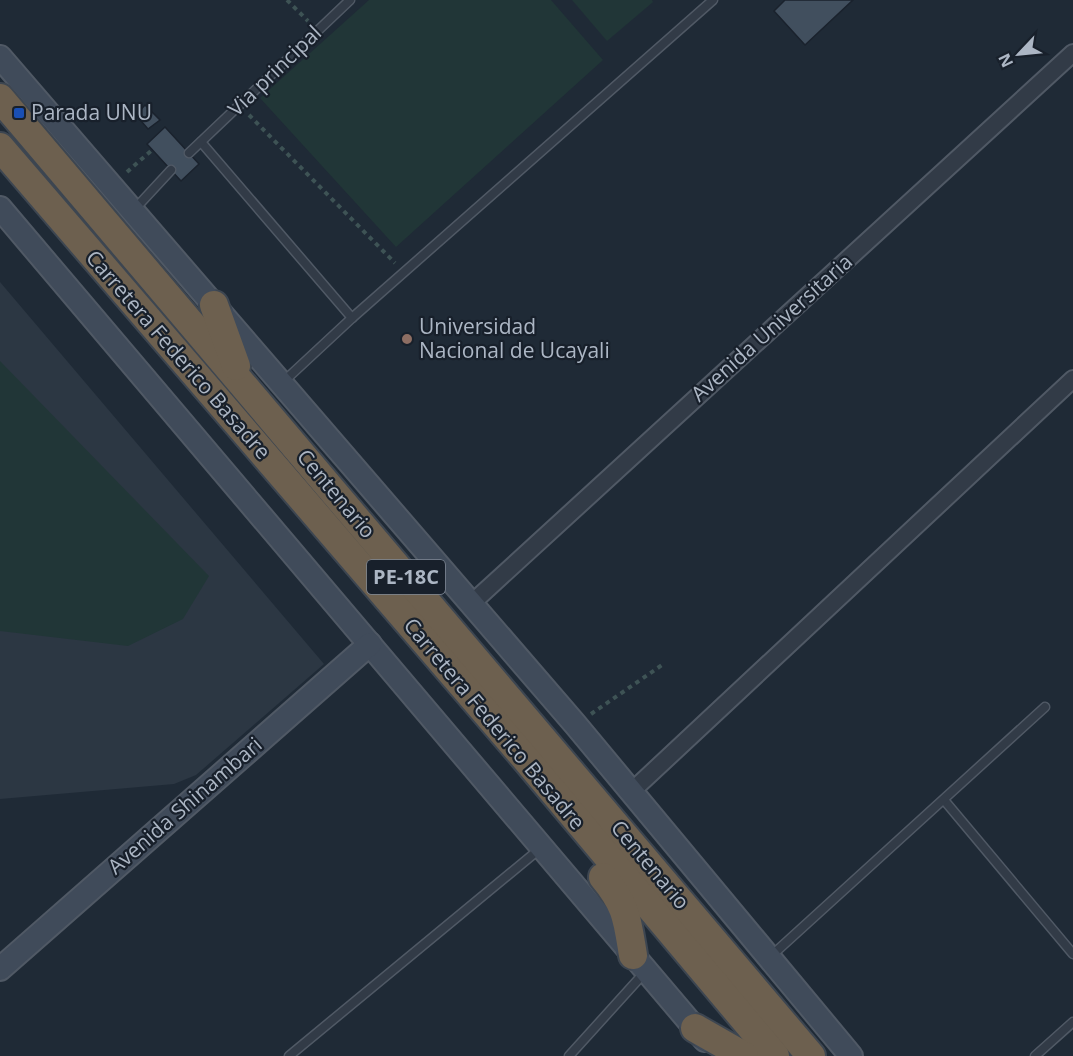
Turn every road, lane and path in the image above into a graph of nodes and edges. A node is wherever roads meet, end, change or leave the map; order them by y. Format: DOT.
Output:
graph roads {
  1 [pos="287,0"];
  2 [pos="350,0"];
  3 [pos="712,0"];
  4 [pos="317,30"];
  5 [pos="1073,53"];
  6 [pos="0,57"];
  7 [pos="0,98"];
  8 [pos="240,105"];
  9 [pos="201,142"];
  10 [pos="0,147"];
  11 [pos="152,150"];
  12 [pos="189,153"];
  13 [pos="171,170"];
  14 [pos="136,206"];
  15 [pos="0,208"];
  16 [pos="404,273"];
  17 [pos="213,305"];
  18 [pos="352,318"];
  19 [pos="1073,380"];
  20 [pos="282,383"];
  21 [pos="243,385"];
  22 [pos="472,603"];
  23 [pos="370,644"];
  24 [pos="662,665"];
  25 [pos="1045,707"];
  26 [pos="575,724"];
  27 [pos="524,757"];
  28 [pos="631,792"];
  29 [pos="944,800"];
  30 [pos="542,847"];
  31 [pos="1073,954"];
  32 [pos="770,958"];
  33 [pos="640,962"];
  34 [pos="0,969"];
  35 [pos="1073,1022"];
  36 [pos="695,1028"];
  37 [pos="290,1056"];
  38 [pos="568,1056"];
  39 [pos="719,1056"];
  40 [pos="744,1056"];
  41 [pos="775,1056"];
  42 [pos="811,1056"];
  43 [pos="851,1056"];
  44 [pos="1035,1056"];
  1 -- 4 [label="path"];
  2 -- 4 [label="lane, Via principal"];
  3 -- 16 [label="lane"];
  4 -- 8 [label="lane, Via principal"];
  5 -- 22 [label="street, Avenida Universitaria"];
  6 -- 14 [label="street"];
  7 -- 21 [label="highway, Centenario / PE-18C"];
  8 -- 9 [label="lane, Via principal"];
  8 -- 16 [label="path"];
  9 -- 12 [label="lane, Via principal"];
  9 -- 18 [label="lane"];
  10 -- 27 [label="highway, Carretera Federico Basadre / PE-18C"];
  11 -- 14 [label="path"];
  13 -- 14 [label="lane"];
  14 -- 17 [label="street"];
  15 -- 23 [label="street"];
  16 -- 18 [label="lane"];
  17 -- 20 [label="street"];
  17 -- 21 [label="highway"];
  18 -- 20 [label="lane"];
  19 -- 28 [label="street"];
  20 -- 22 [label="street"];
  21 -- 42 [label="highway, Centenario / PE-18C"];
  22 -- 26 [label="street"];
  23 -- 30 [label="street"];
  23 -- 34 [label="street, Avenida Shinambari"];
  24 -- 26 [label="path"];
  25 -- 29 [label="lane"];
  26 -- 28 [label="street"];
  27 -- 33 [label="highway"];
  27 -- 41 [label="highway, Carretera Federico Basadre / PE-18C"];
  28 -- 32 [label="street"];
  29 -- 31 [label="lane"];
  29 -- 32 [label="lane"];
  30 -- 33 [label="street"];
  30 -- 37 [label="lane"];
  32 -- 43 [label="street"];
  33 -- 36 [label="street"];
  33 -- 38 [label="lane"];
  35 -- 44 [label="lane"];
  36 -- 39 [label="street"];
  36 -- 40 [label="highway"];
}
